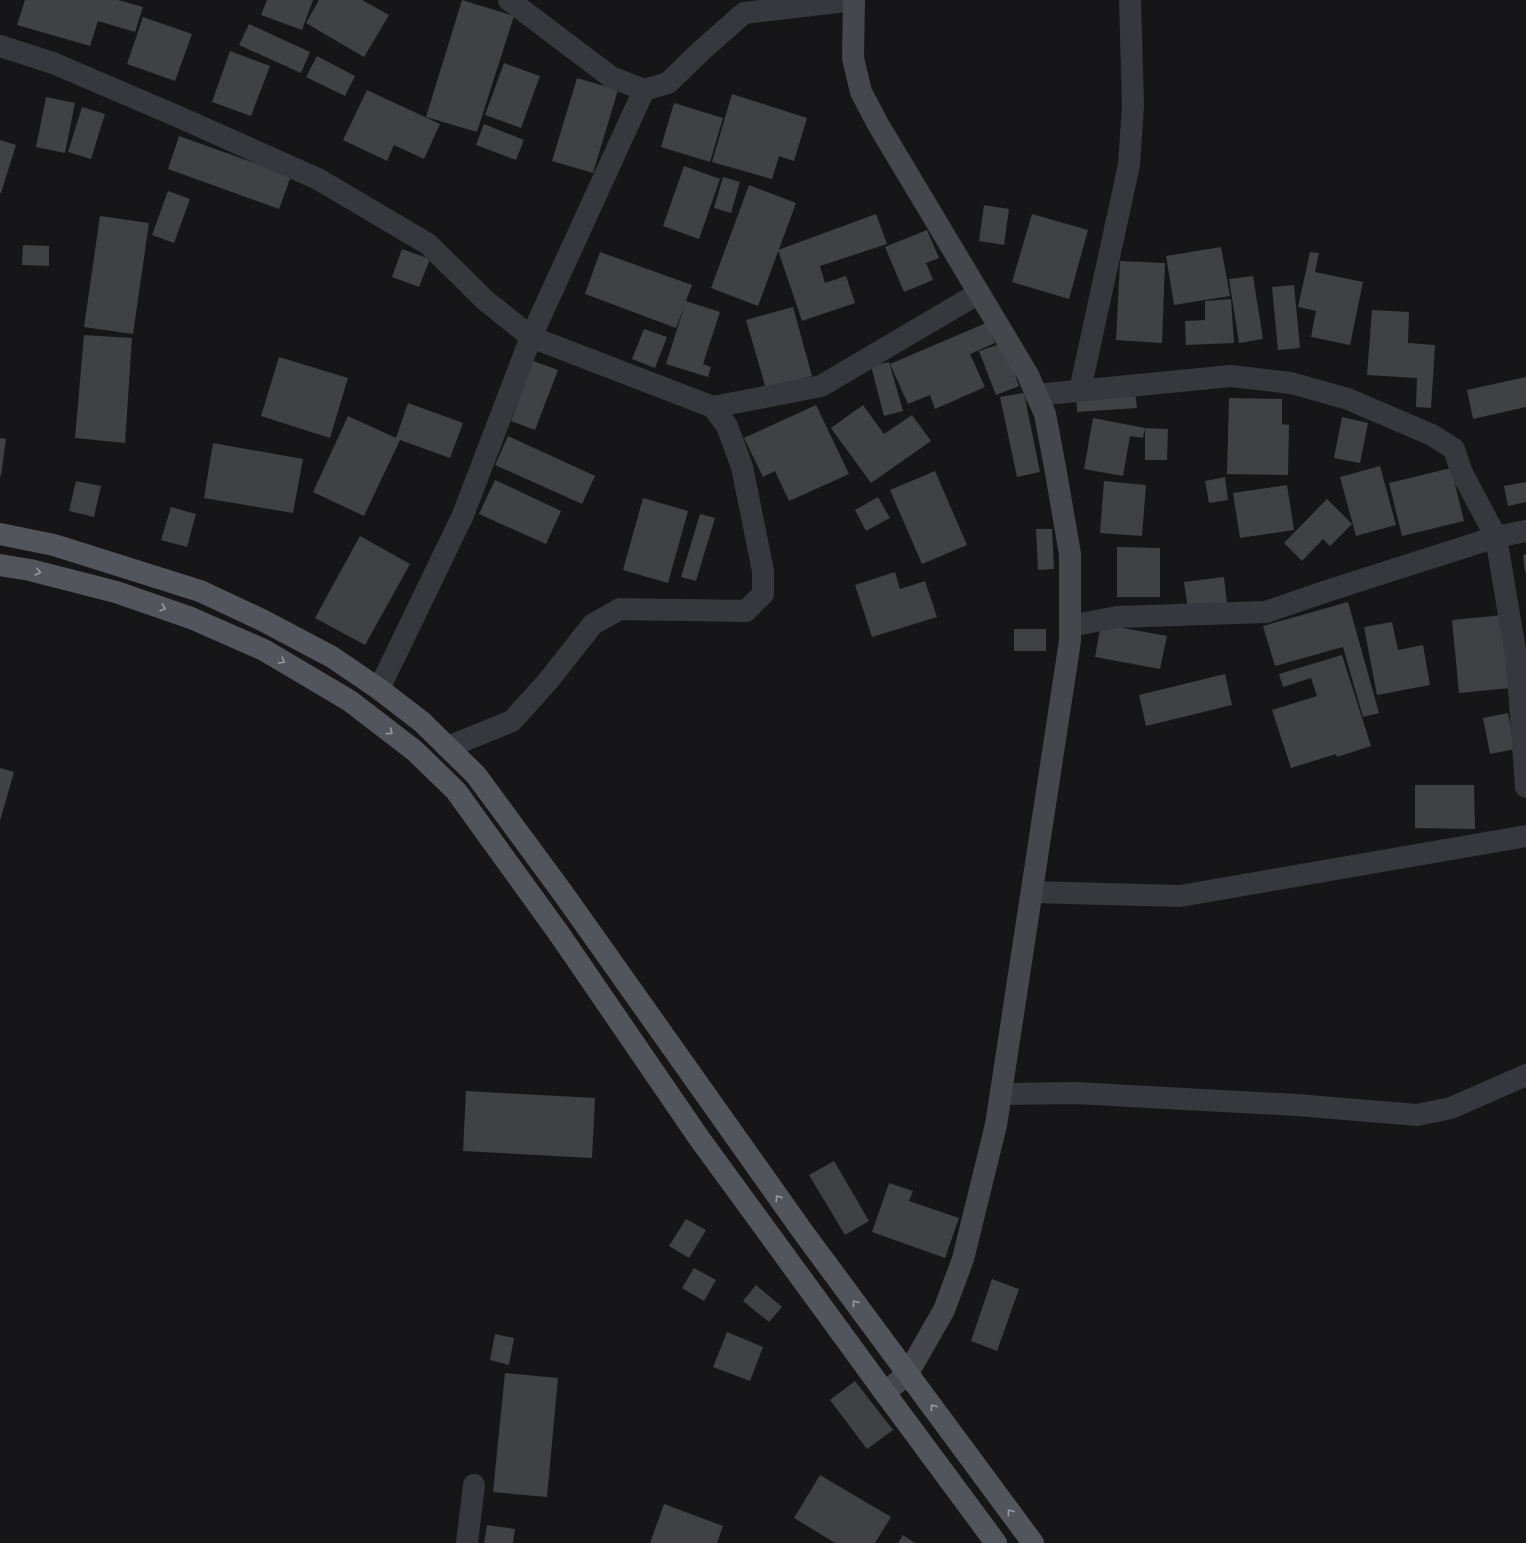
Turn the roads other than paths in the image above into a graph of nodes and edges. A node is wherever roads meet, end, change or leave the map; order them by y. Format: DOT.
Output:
graph roads {
  1 [pos="509,0"];
  2 [pos="854,0"];
  3 [pos="1130,0"];
  4 [pos="0,46"];
  5 [pos="644,90"];
  6 [pos="979,293"];
  7 [pos="531,337"];
  8 [pos="1080,390"];
  9 [pos="1036,395"];
  10 [pos="713,407"];
  11 [pos="1526,531"];
  12 [pos="0,534"];
  13 [pos="1496,537"];
  14 [pos="0,565"];
  15 [pos="1070,626"];
  16 [pos="380,689"];
  17 [pos="448,747"];
  18 [pos="1526,786"];
  19 [pos="1526,836"];
  20 [pos="1032,892"];
  21 [pos="1526,1075"];
  22 [pos="1002,1094"];
  23 [pos="908,1373"];
  24 [pos="885,1393"];
  25 [pos="474,1486"];
  26 [pos="467,1543"];
  27 [pos="996,1543"];
  28 [pos="1033,1543"];
  1 -- 5 [label="street"];
  2 -- 5 [label="street"];
  2 -- 6 [label="street"];
  3 -- 8 [label="street"];
  4 -- 7 [label="street"];
  5 -- 7 [label="street"];
  6 -- 9 [label="street"];
  6 -- 10 [label="street"];
  7 -- 10 [label="street"];
  7 -- 16 [label="street"];
  8 -- 9 [label="street"];
  8 -- 13 [label="street"];
  9 -- 15 [label="street"];
  10 -- 17 [label="street"];
  11 -- 13 [label="street"];
  12 -- 16 [label="main road"];
  13 -- 15 [label="street"];
  13 -- 18 [label="street"];
  14 -- 24 [label="main road, one-way"];
  15 -- 20 [label="street"];
  16 -- 17 [label="main road"];
  23 -- 17 [label="main road, one-way"];
  19 -- 20 [label="street"];
  20 -- 22 [label="street"];
  21 -- 22 [label="street"];
  22 -- 23 [label="street"];
  23 -- 24 [label="street"];
  28 -- 23 [label="main road, one-way"];
  24 -- 27 [label="main road"];
  25 -- 26 [label="street"];
}
